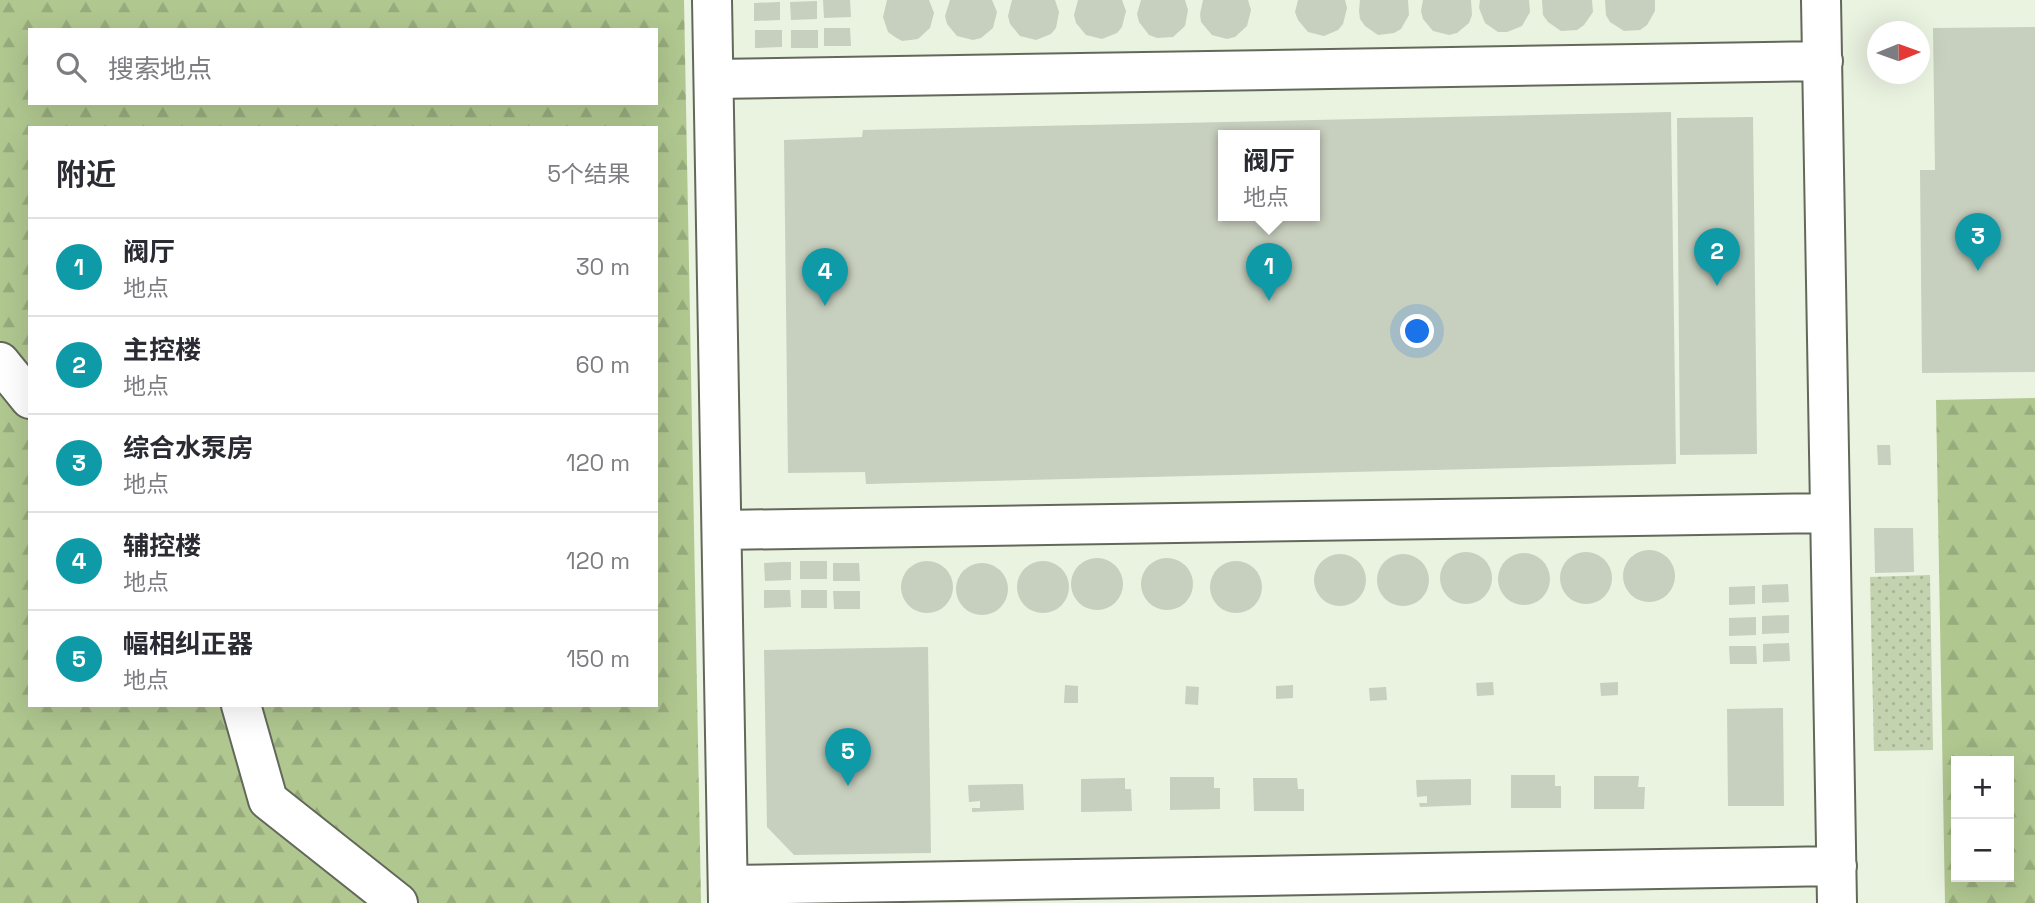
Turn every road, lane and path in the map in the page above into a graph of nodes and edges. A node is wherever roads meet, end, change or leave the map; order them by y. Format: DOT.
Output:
graph roads {
  1 [pos="712,0"];
  2 [pos="1821,0"];
  3 [pos="1823,61"];
  4 [pos="714,79"];
  5 [pos="0,362"];
  6 [pos="28,397"];
  7 [pos="1830,513"];
  8 [pos="722,530"];
  9 [pos="242,707"];
  10 [pos="1837,884"];
  11 [pos="728,894"];
  12 [pos="398,903"];
  1 -- 4 [label="street"];
  2 -- 3 [label="street"];
  3 -- 4 [label="street"];
  3 -- 7 [label="street"];
  4 -- 8 [label="street"];
  5 -- 6 [label="street"];
  7 -- 8 [label="street"];
  7 -- 10 [label="street"];
  8 -- 11 [label="street"];
  9 -- 12 [label="street"];
  10 -- 11 [label="street"];
}
